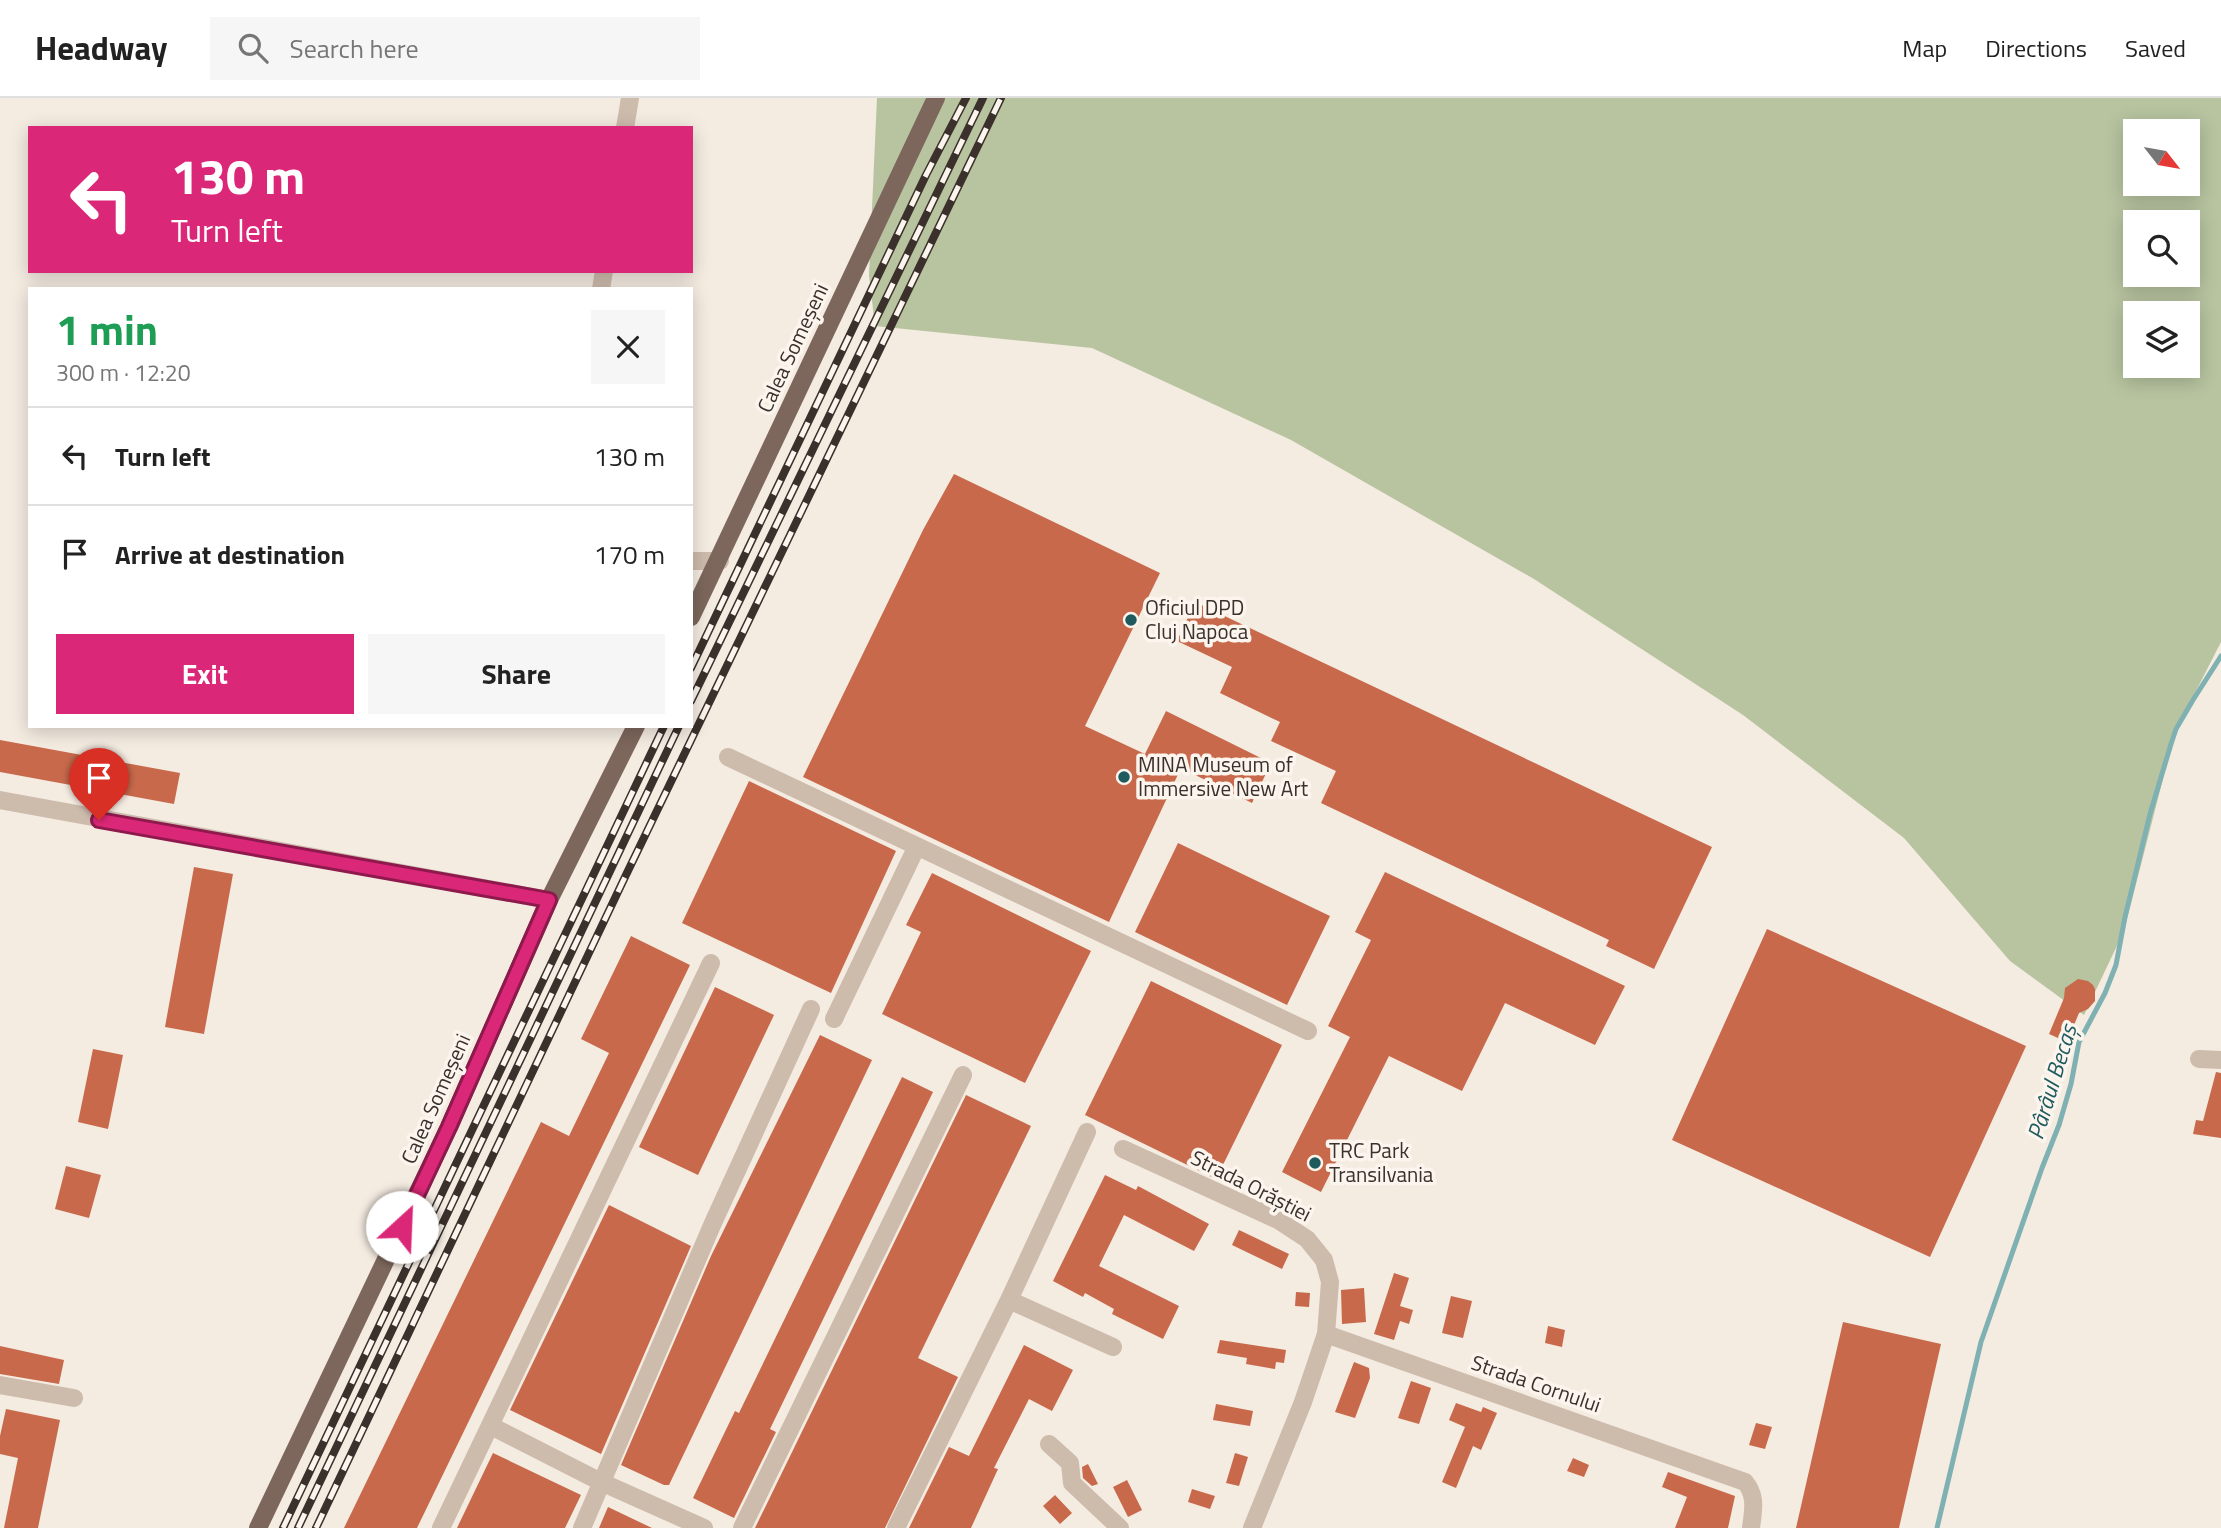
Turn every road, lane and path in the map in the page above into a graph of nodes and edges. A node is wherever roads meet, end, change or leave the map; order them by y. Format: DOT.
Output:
graph roads {
  1 [pos="630,98"];
  2 [pos="936,98"];
  3 [pos="625,126"];
  4 [pos="693,561"];
  5 [pos="720,561"];
  6 [pos="693,613"];
  7 [pos="635,728"];
  8 [pos="728,757"];
  9 [pos="0,800"];
  10 [pos="917,846"];
  11 [pos="549,900"];
  12 [pos="711,963"];
  13 [pos="811,1009"];
  14 [pos="834,1019"];
  15 [pos="1308,1031"];
  16 [pos="2199,1059"];
  17 [pos="2221,1060"];
  18 [pos="963,1075"];
  19 [pos="1087,1132"];
  20 [pos="1123,1149"];
  21 [pos="1009,1300"];
  22 [pos="1326,1334"];
  23 [pos="1113,1347"];
  24 [pos="0,1385"];
  25 [pos="74,1398"];
  26 [pos="491,1426"];
  27 [pos="1049,1444"];
  28 [pos="601,1482"];
  29 [pos="258,1528"];
  30 [pos="441,1528"];
  31 [pos="582,1528"];
  32 [pos="704,1528"];
  33 [pos="742,1528"];
  34 [pos="896,1528"];
  35 [pos="1120,1528"];
  36 [pos="1252,1528"];
  37 [pos="1751,1528"];
  1 -- 3 [label="street"];
  2 -- 5 [label="main road, Calea Someșeni"];
  4 -- 5 [label="street"];
  5 -- 6 [label="main road, Calea Someșeni"];
  7 -- 11 [label="main road, Calea Someșeni"];
  8 -- 10 [label="street"];
  9 -- 11 [label="street"];
  10 -- 14 [label="street"];
  10 -- 15 [label="street"];
  11 -- 29 [label="main road, Calea Someșeni"];
  12 -- 26 [label="street"];
  13 -- 28 [label="street"];
  16 -- 17 [label="street"];
  18 -- 33 [label="street"];
  19 -- 21 [label="street"];
  20 -- 22 [label="street, Strada Orăștiei"];
  21 -- 23 [label="street"];
  21 -- 34 [label="street"];
  22 -- 36 [label="street, Strada Orăștiei"];
  22 -- 37 [label="street, Strada Cornului"];
  24 -- 25 [label="street"];
  26 -- 28 [label="street"];
  26 -- 30 [label="street"];
  27 -- 35 [label="street"];
  28 -- 31 [label="street"];
  28 -- 32 [label="street"];
}
